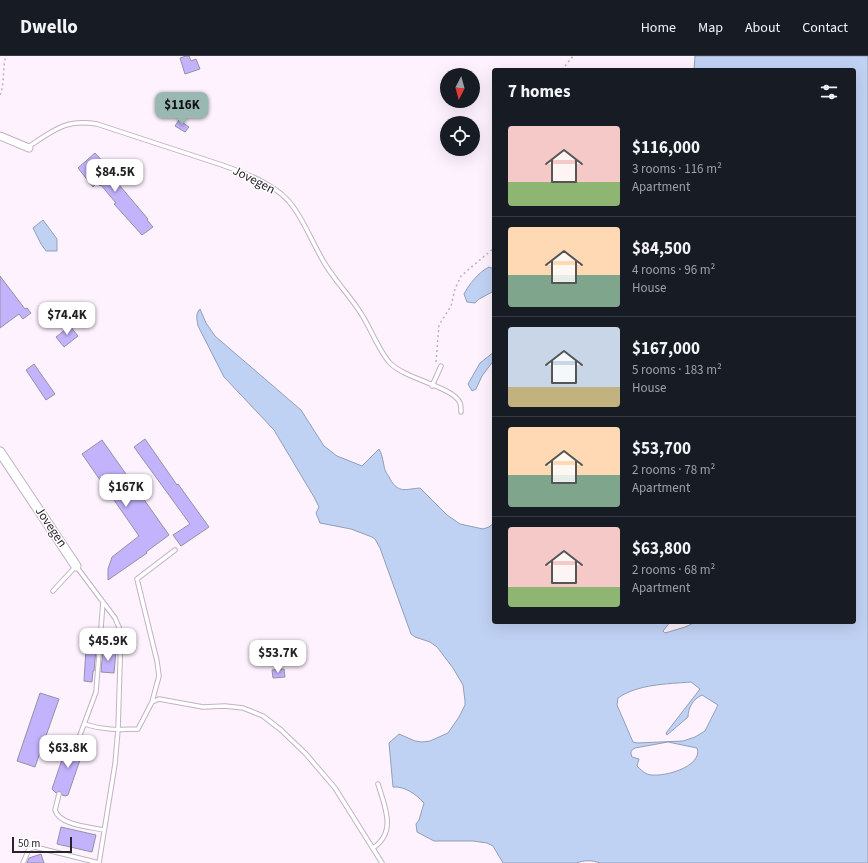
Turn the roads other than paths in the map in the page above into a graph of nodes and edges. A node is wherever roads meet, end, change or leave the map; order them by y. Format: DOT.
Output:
graph roads {
  1 [pos="0,136"];
  2 [pos="29,148"];
  3 [pos="440,368"];
  4 [pos="432,386"];
  5 [pos="461,412"];
  6 [pos="0,452"];
  7 [pos="175,550"];
  8 [pos="76,566"];
  9 [pos="53,591"];
  10 [pos="103,602"];
  11 [pos="152,702"];
  12 [pos="84,724"];
  13 [pos="118,730"];
  14 [pos="77,744"];
  15 [pos="378,784"];
  16 [pos="59,794"];
  17 [pos="104,830"];
  18 [pos="373,848"];
  19 [pos="23,863"];
  20 [pos="99,863"];
  21 [pos="382,863"];
  1 -- 2 [label="street, Jovegen"];
  2 -- 4 [label="lane, Jovegen"];
  3 -- 4 [label="lane"];
  4 -- 5 [label="lane, Jovegen"];
  6 -- 8 [label="street, Jovegen"];
  7 -- 11 [label="lane"];
  8 -- 9 [label="lane"];
  8 -- 10 [label="lane, Jovegen"];
  10 -- 12 [label="lane"];
  10 -- 13 [label="lane, Jovegen"];
  11 -- 13 [label="lane"];
  11 -- 18 [label="lane"];
  12 -- 13 [label="lane"];
  12 -- 14 [label="lane"];
  13 -- 17 [label="lane, Jovegen"];
  15 -- 18 [label="lane"];
  16 -- 17 [label="lane"];
  17 -- 20 [label="lane, Jovegen"];
  18 -- 21 [label="lane"];
  19 -- 20 [label="lane"];
}
